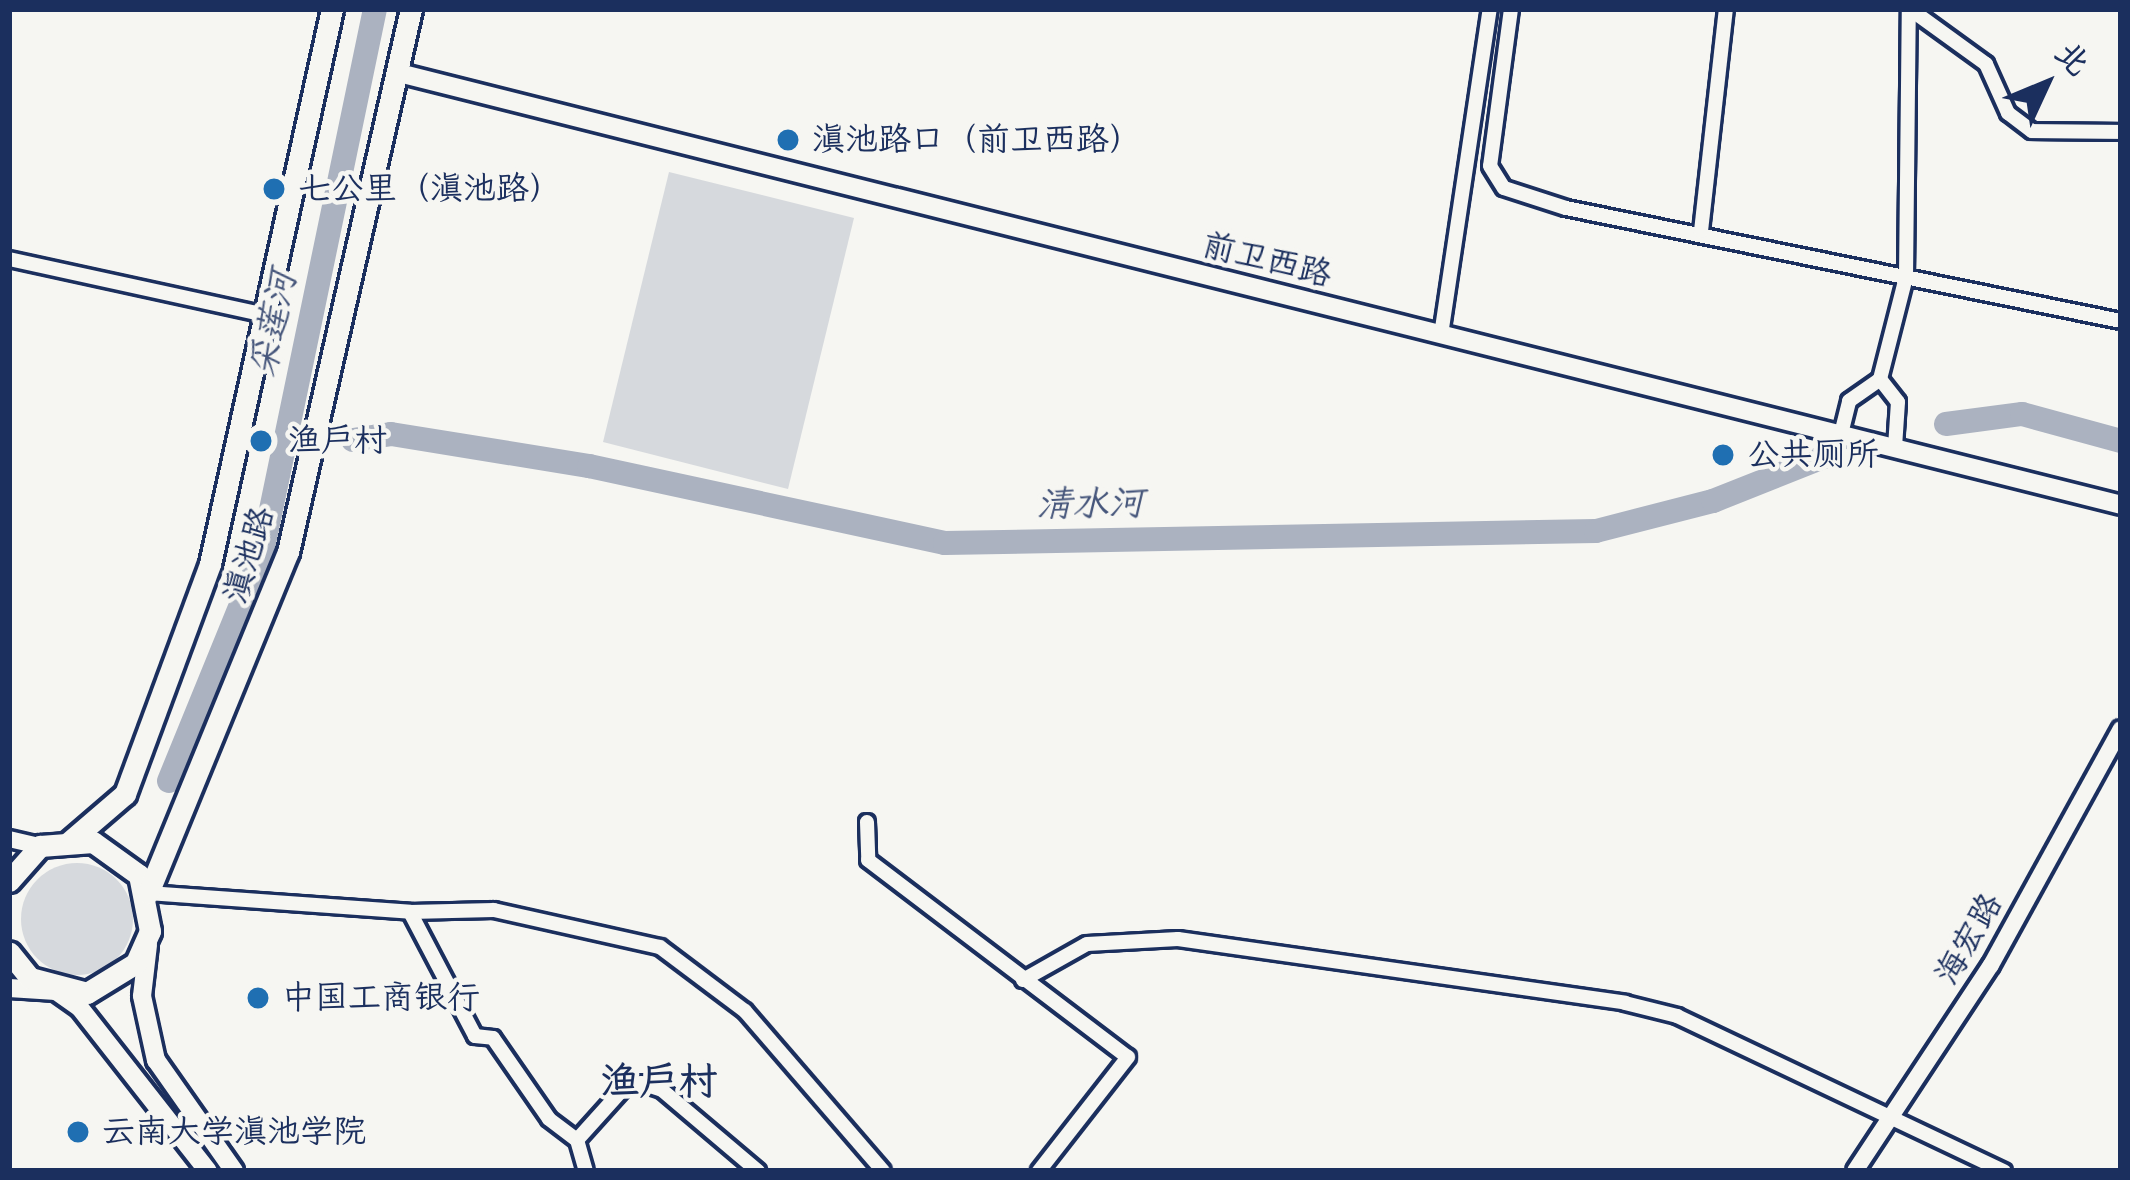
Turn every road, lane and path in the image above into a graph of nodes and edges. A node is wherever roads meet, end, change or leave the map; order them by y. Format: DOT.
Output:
graph roads {
  1 [pos="332,9"];
  2 [pos="411,9"];
  3 [pos="1490,9"];
  4 [pos="1511,9"];
  5 [pos="1726,9"];
  6 [pos="1909,9"];
  7 [pos="401,67"];
  8 [pos="2121,132"];
  9 [pos="1701,232"];
  10 [pos="9,259"];
  11 [pos="1906,277"];
  12 [pos="265,316"];
  13 [pos="2121,321"];
  14 [pos="1443,329"];
  15 [pos="1880,379"];
  16 [pos="1843,428"];
  17 [pos="1896,441"];
  18 [pos="2121,492"];
  19 [pos="2121,505"];
  20 [pos="2121,729"];
  21 [pos="867,822"];
  22 [pos="9,839"];
  23 [pos="69,842"];
  24 [pos="40,846"];
  25 [pos="9,881"];
  26 [pos="148,892"];
  27 [pos="410,912"];
  28 [pos="150,931"];
  29 [pos="9,952"];
  30 [pos="1023,980"];
  31 [pos="9,988"];
  32 [pos="56,991"];
  33 [pos="1892,1122"];
  34 [pos="577,1140"];
  35 [pos="208,1171"];
  36 [pos="234,1171"];
  37 [pos="586,1171"];
  38 [pos="758,1171"];
  39 [pos="883,1171"];
  40 [pos="1039,1171"];
  41 [pos="1855,1171"];
  42 [pos="2004,1171"];
  1 -- 12 [label="main road, 滇池路"];
  2 -- 7 [label="main road, 滇池路"];
  3 -- 14 [label="street"];
  4 -- 9 [label="street"];
  5 -- 9 [label="street"];
  6 -- 8 [label="street"];
  6 -- 11 [label="street"];
  7 -- 14 [label="main road, 前卫西路"];
  7 -- 26 [label="main road, 滇池路"];
  9 -- 11 [label="street"];
  10 -- 12 [label="street"];
  11 -- 13 [label="street"];
  11 -- 15 [label="street"];
  12 -- 23 [label="main road, 滇池路"];
  14 -- 16 [label="main road, 前卫西路"];
  15 -- 16 [label="street"];
  15 -- 17 [label="street"];
  16 -- 17 [label="main road, 前卫西路"];
  17 -- 18 [label="main road, 前卫西路"];
  17 -- 19 [label="main road, 前卫西路"];
  20 -- 33 [label="street, 海宏路"];
  21 -- 30 [label="street"];
  22 -- 24 [label="street"];
  23 -- 24 [label="main road"];
  23 -- 26 [label="main road"];
  24 -- 25 [label="main road"];
  26 -- 27 [label="street"];
  26 -- 28 [label="main road"];
  27 -- 34 [label="street"];
  27 -- 39 [label="street"];
  28 -- 32 [label="main road"];
  28 -- 36 [label="main road"];
  29 -- 32 [label="main road"];
  30 -- 33 [label="street"];
  30 -- 40 [label="street"];
  31 -- 32 [label="main road"];
  32 -- 35 [label="main road"];
  33 -- 41 [label="street, 海宏路"];
  33 -- 42 [label="street"];
  34 -- 37 [label="street"];
  34 -- 38 [label="street"];
}
